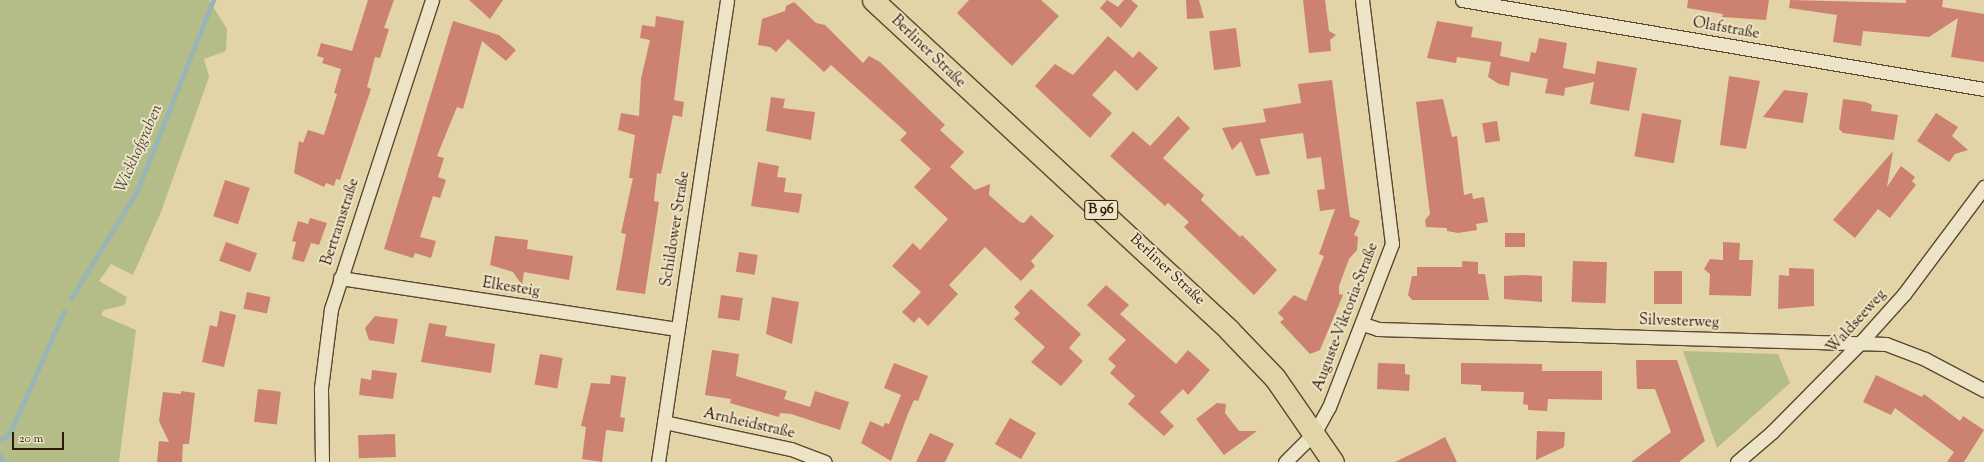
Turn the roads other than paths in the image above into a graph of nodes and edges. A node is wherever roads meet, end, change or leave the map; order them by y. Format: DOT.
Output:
graph roads {
  1 [pos="432,0"];
  2 [pos="727,0"];
  3 [pos="873,0"];
  4 [pos="1362,0"];
  5 [pos="1462,0"];
  6 [pos="1984,89"];
  7 [pos="1984,187"];
  8 [pos="340,278"];
  9 [pos="1363,324"];
  10 [pos="677,329"];
  11 [pos="1860,343"];
  12 [pos="1984,390"];
  13 [pos="664,422"];
  14 [pos="1315,432"];
  15 [pos="322,462"];
  16 [pos="658,462"];
  17 [pos="825,462"];
  18 [pos="1285,462"];
  19 [pos="1333,462"];
  20 [pos="1737,462"];
  1 -- 8 [label="street, Bertramstraße"];
  2 -- 10 [label="street, Schildower Straße"];
  3 -- 14 [label="main road, Berliner Straße / B 96"];
  4 -- 9 [label="street, Auguste-Viktoria-Straße"];
  5 -- 6 [label="street, Olafstraße"];
  7 -- 11 [label="street, Waldseeweg"];
  8 -- 10 [label="street, Elkesteig"];
  8 -- 15 [label="street, Bertramstraße"];
  9 -- 11 [label="street, Silvesterweg"];
  9 -- 14 [label="street, Auguste-Viktoria-Straße"];
  10 -- 13 [label="street, Schildower Straße"];
  11 -- 12 [label="street, Silvesterweg"];
  11 -- 20 [label="street, Waldseeweg"];
  13 -- 16 [label="street, Schildower Straße"];
  13 -- 17 [label="street, Arnheidstraße"];
  14 -- 18 [label="street, Auguste-Viktoria-Straße"];
  14 -- 19 [label="main road, Berliner Straße / B 96"];
}
